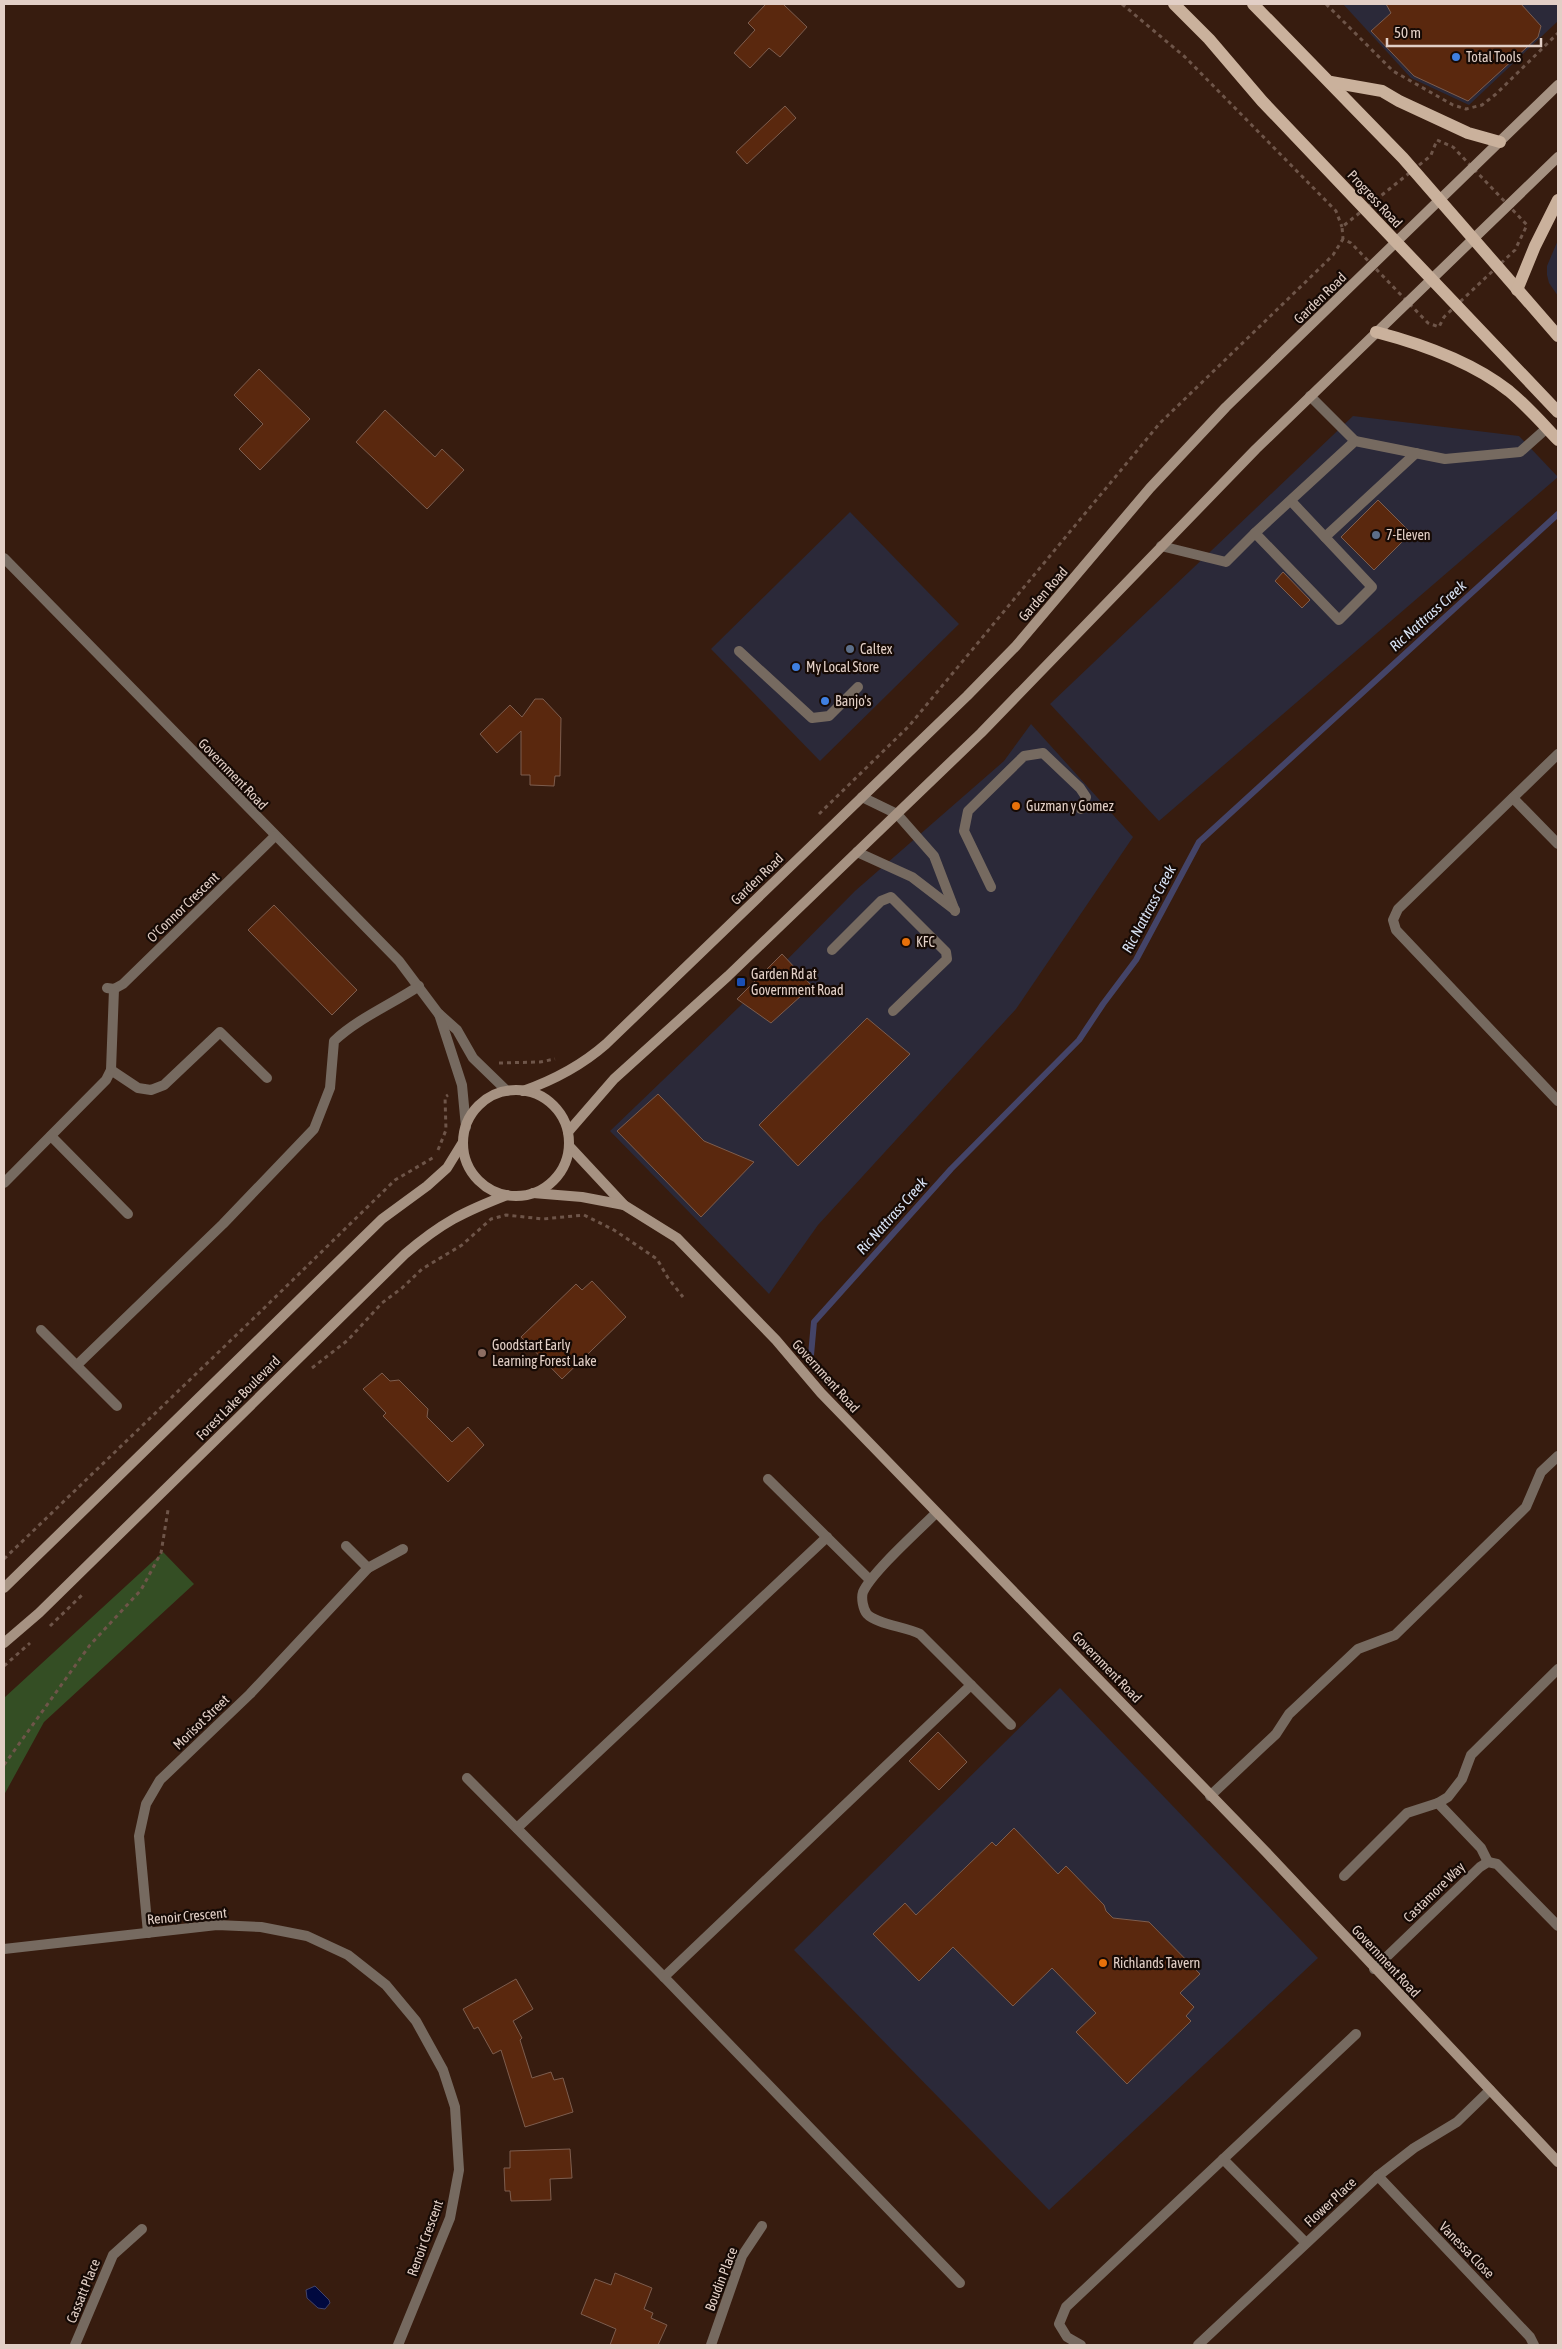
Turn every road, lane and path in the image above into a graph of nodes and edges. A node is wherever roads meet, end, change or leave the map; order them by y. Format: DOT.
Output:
graph roads {
  1 [pos="1122,4"];
  2 [pos="1174,4"];
  3 [pos="1254,4"];
  4 [pos="1326,4"];
  5 [pos="1558,33"];
  6 [pos="1331,82"];
  7 [pos="1558,85"];
  8 [pos="1500,142"];
  9 [pos="1558,157"];
  10 [pos="1472,168"];
  11 [pos="1413,170"];
  12 [pos="1558,200"];
  13 [pos="1440,201"];
  14 [pos="1508,205"];
  15 [pos="1364,209"];
  16 [pos="1520,218"];
  17 [pos="1342,227"];
  18 [pos="1343,239"];
  19 [pos="1473,239"];
  20 [pos="1396,243"];
  21 [pos="1514,250"];
  22 [pos="1373,266"];
  23 [pos="1497,266"];
  24 [pos="1431,278"];
  25 [pos="1517,290"];
  26 [pos="1408,302"];
  27 [pos="1457,305"];
  28 [pos="1376,332"];
  29 [pos="1558,336"];
  30 [pos="1310,396"];
  31 [pos="1558,412"];
  32 [pos="1546,428"];
  33 [pos="1558,440"];
  34 [pos="1355,441"];
  35 [pos="1416,453"];
  36 [pos="1290,501"];
  37 [pos="1255,534"];
  38 [pos="1325,537"];
  39 [pos="1161,546"];
  40 [pos="4,558"];
  41 [pos="739,651"];
  42 [pos="858,687"];
  43 [pos="1558,754"];
  44 [pos="862,797"];
  45 [pos="1513,798"];
  46 [pos="1081,809"];
  47 [pos="897,814"];
  48 [pos="816,818"];
  49 [pos="275,836"];
  50 [pos="1558,844"];
  51 [pos="857,852"];
  52 [pos="991,887"];
  53 [pos="832,950"];
  54 [pos="419,986"];
  55 [pos="893,1011"];
  56 [pos="438,1013"];
  57 [pos="560,1056"];
  58 [pos="111,1070"];
  59 [pos="483,1070"];
  60 [pos="267,1078"];
  61 [pos="462,1086"];
  62 [pos="507,1091"];
  63 [pos="523,1091"];
  64 [pos="1558,1101"];
  65 [pos="466,1127"];
  66 [pos="568,1132"];
  67 [pos="51,1136"];
  68 [pos="463,1142"];
  69 [pos="569,1146"];
  70 [pos="4,1183"];
  71 [pos="533,1193"];
  72 [pos="507,1195"];
  73 [pos="624,1205"];
  74 [pos="128,1214"];
  75 [pos="683,1296"];
  76 [pos="41,1330"];
  77 [pos="76,1365"];
  78 [pos="308,1372"];
  79 [pos="117,1406"];
  80 [pos="1558,1456"];
  81 [pos="768,1479"];
  82 [pos="175,1503"];
  83 [pos="168,1510"];
  84 [pos="936,1513"];
  85 [pos="162,1516"];
  86 [pos="827,1537"];
  87 [pos="346,1546"];
  88 [pos="403,1549"];
  89 [pos="4,1559"];
  90 [pos="368,1568"];
  91 [pos="870,1580"];
  92 [pos="4,1588"];
  93 [pos="83,1594"];
  94 [pos="48,1628"];
  95 [pos="33,1641"];
  96 [pos="4,1643"];
  97 [pos="4,1666"];
  98 [pos="1558,1669"];
  99 [pos="971,1685"];
  100 [pos="1011,1725"];
  101 [pos="4,1765"];
  102 [pos="467,1778"];
  103 [pos="1210,1796"];
  104 [pos="1438,1803"];
  105 [pos="517,1828"];
  106 [pos="1488,1862"];
  107 [pos="1344,1876"];
  108 [pos="1558,1926"];
  109 [pos="148,1933"];
  110 [pos="4,1949"];
  111 [pos="1374,1969"];
  112 [pos="664,1977"];
  113 [pos="1356,2034"];
  114 [pos="1490,2090"];
  115 [pos="1223,2159"];
  116 [pos="1558,2162"];
  117 [pos="1378,2176"];
  118 [pos="762,2226"];
  119 [pos="142,2229"];
  120 [pos="1306,2243"];
  121 [pos="960,2282"];
  122 [pos="75,2345"];
  123 [pos="398,2345"];
  124 [pos="711,2345"];
  125 [pos="1082,2345"];
  126 [pos="1198,2345"];
  127 [pos="1534,2345"];
  1 -- 17 [label="path"];
  2 -- 15 [label="main road, Progress Road"];
  3 -- 6 [label="main road"];
  4 -- 5 [label="path"];
  6 -- 8 [label="main road"];
  6 -- 11 [label="main road"];
  7 -- 8 [label="main road, Garden Road"];
  8 -- 10 [label="main road, Garden Road"];
  9 -- 14 [label="main road"];
  10 -- 11 [label="path"];
  10 -- 13 [label="main road, Garden Road"];
  10 -- 14 [label="path"];
  11 -- 13 [label="main road"];
  11 -- 15 [label="path"];
  12 -- 25 [label="main road"];
  13 -- 19 [label="main road"];
  13 -- 20 [label="main road, Garden Road"];
  14 -- 16 [label="path"];
  14 -- 19 [label="main road"];
  15 -- 17 [label="path"];
  15 -- 20 [label="main road, Progress Road"];
  17 -- 18 [label="path"];
  18 -- 22 [label="path"];
  18 -- 48 [label="path"];
  19 -- 23 [label="main road"];
  19 -- 24 [label="main road"];
  20 -- 22 [label="main road, Garden Road"];
  20 -- 24 [label="main road, Progress Road"];
  21 -- 23 [label="path"];
  22 -- 26 [label="path"];
  22 -- 44 [label="main road, Garden Road"];
  23 -- 25 [label="main road"];
  23 -- 27 [label="path"];
  24 -- 26 [label="main road"];
  24 -- 27 [label="main road, Progress Road"];
  25 -- 29 [label="main road"];
  26 -- 27 [label="path"];
  26 -- 28 [label="main road"];
  27 -- 31 [label="main road, Progress Road"];
  28 -- 30 [label="main road"];
  28 -- 32 [label="main road"];
  30 -- 34 [label="street"];
  30 -- 39 [label="main road"];
  32 -- 33 [label="main road"];
  32 -- 35 [label="street"];
  34 -- 35 [label="street"];
  34 -- 36 [label="street"];
  35 -- 38 [label="street"];
  36 -- 37 [label="street"];
  36 -- 38 [label="street"];
  37 -- 38 [label="street"];
  37 -- 39 [label="street"];
  39 -- 47 [label="main road"];
  40 -- 49 [label="street, Government Road"];
  41 -- 42 [label="street"];
  43 -- 45 [label="street"];
  44 -- 47 [label="street"];
  44 -- 63 [label="main road, Garden Road"];
  45 -- 50 [label="street"];
  45 -- 64 [label="street"];
  46 -- 52 [label="street"];
  47 -- 51 [label="main road"];
  47 -- 51 [label="street"];
  49 -- 54 [label="street, Government Road"];
  49 -- 58 [label="street, O'Connor Crescent"];
  51 -- 66 [label="main road"];
  53 -- 55 [label="street"];
  54 -- 56 [label="street, Government Road"];
  54 -- 77 [label="street"];
  56 -- 59 [label="street, Government Road"];
  56 -- 61 [label="street, Government Road"];
  57 -- 59 [label="path"];
  58 -- 60 [label="street"];
  58 -- 67 [label="street"];
  59 -- 62 [label="street, Government Road"];
  61 -- 65 [label="street, Government Road"];
  61 -- 89 [label="path"];
  62 -- 63 [label="main road"];
  62 -- 65 [label="main road"];
  63 -- 66 [label="main road"];
  65 -- 68 [label="main road"];
  66 -- 69 [label="main road"];
  67 -- 70 [label="street"];
  67 -- 74 [label="street"];
  68 -- 72 [label="main road"];
  68 -- 92 [label="main road, Forest Lake Boulevard"];
  69 -- 71 [label="main road"];
  69 -- 73 [label="main road, Government Road"];
  71 -- 72 [label="main road"];
  71 -- 73 [label="main road, Government Road"];
  72 -- 96 [label="main road, Forest Lake Boulevard"];
  73 -- 84 [label="main road, Government Road"];
  75 -- 78 [label="path"];
  76 -- 77 [label="street"];
  77 -- 79 [label="street"];
  80 -- 103 [label="street"];
  81 -- 86 [label="street"];
  82 -- 83 [label="path"];
  83 -- 85 [label="path"];
  83 -- 101 [label="path"];
  84 -- 91 [label="street"];
  84 -- 103 [label="main road, Government Road"];
  86 -- 91 [label="street"];
  86 -- 105 [label="street"];
  87 -- 90 [label="street"];
  88 -- 90 [label="street, Morisot Street"];
  90 -- 109 [label="street, Morisot Street"];
  91 -- 99 [label="street"];
  93 -- 94 [label="path"];
  95 -- 97 [label="path"];
  98 -- 104 [label="street"];
  99 -- 100 [label="street"];
  99 -- 112 [label="street"];
  102 -- 105 [label="street"];
  103 -- 111 [label="main road, Government Road"];
  104 -- 106 [label="street"];
  104 -- 107 [label="street"];
  105 -- 112 [label="street"];
  106 -- 108 [label="street"];
  106 -- 111 [label="street, Castamore Way"];
  109 -- 110 [label="street, Renoir Crescent"];
  109 -- 123 [label="street, Renoir Crescent"];
  111 -- 114 [label="main road, Government Road"];
  112 -- 121 [label="street"];
  113 -- 115 [label="street"];
  114 -- 116 [label="main road, Government Road"];
  114 -- 117 [label="street, Flower Place"];
  115 -- 120 [label="street"];
  115 -- 125 [label="street"];
  117 -- 120 [label="street, Flower Place"];
  117 -- 127 [label="street, Vanessa Close"];
  118 -- 124 [label="street, Boudin Place"];
  119 -- 122 [label="street, Cassatt Place"];
  120 -- 126 [label="street, Flower Place"];
}
